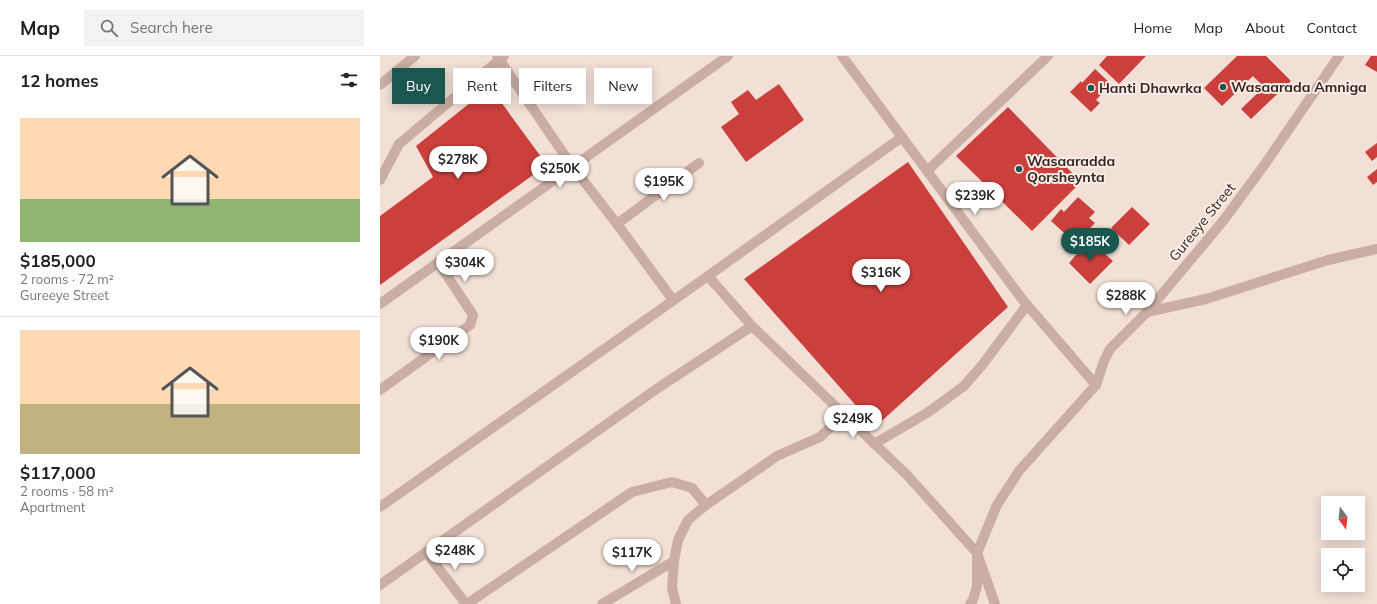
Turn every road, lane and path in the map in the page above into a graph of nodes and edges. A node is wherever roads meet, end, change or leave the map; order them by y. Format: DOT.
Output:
graph roads {
  1 [pos="415,56"];
  2 [pos="728,56"];
  3 [pos="842,56"];
  4 [pos="1048,56"];
  5 [pos="1339,56"];
  6 [pos="500,57"];
  7 [pos="380,85"];
  8 [pos="902,136"];
  9 [pos="699,163"];
  10 [pos="572,166"];
  11 [pos="927,171"];
  12 [pos="380,180"];
  13 [pos="617,224"];
  14 [pos="1377,250"];
  15 [pos="438,262"];
  16 [pos="708,276"];
  17 [pos="673,300"];
  18 [pos="380,304"];
  19 [pos="1027,305"];
  20 [pos="1147,312"];
  21 [pos="752,326"];
  22 [pos="1096,386"];
  23 [pos="380,390"];
  24 [pos="844,415"];
  25 [pos="874,444"];
  26 [pos="706,504"];
  27 [pos="380,507"];
  28 [pos="426,552"];
  29 [pos="977,553"];
  30 [pos="674,561"];
  31 [pos="380,585"];
  32 [pos="467,604"];
  33 [pos="602,604"];
  34 [pos="676,604"];
  35 [pos="970,604"];
  36 [pos="995,604"];
  1 -- 7 [label="street"];
  2 -- 10 [label="street"];
  3 -- 8 [label="street"];
  4 -- 11 [label="street"];
  5 -- 20 [label="street, Gureeye Street"];
  6 -- 10 [label="street"];
  6 -- 12 [label="street"];
  8 -- 11 [label="street"];
  8 -- 16 [label="street"];
  9 -- 13 [label="street"];
  10 -- 13 [label="street"];
  10 -- 15 [label="street"];
  11 -- 19 [label="street"];
  13 -- 17 [label="street"];
  14 -- 20 [label="street"];
  15 -- 18 [label="street"];
  15 -- 23 [label="street"];
  16 -- 17 [label="street"];
  16 -- 21 [label="street"];
  17 -- 27 [label="street"];
  19 -- 22 [label="street"];
  19 -- 25 [label="street"];
  20 -- 22 [label="street, Gureeye Street"];
  21 -- 24 [label="street"];
  21 -- 28 [label="street"];
  22 -- 29 [label="street, Gureeye Street"];
  24 -- 25 [label="street"];
  24 -- 26 [label="street"];
  25 -- 29 [label="street"];
  26 -- 30 [label="street"];
  26 -- 32 [label="street"];
  28 -- 31 [label="street"];
  28 -- 32 [label="street"];
  29 -- 35 [label="street, Gureeye Street"];
  29 -- 36 [label="street"];
  30 -- 33 [label="street"];
  30 -- 34 [label="street"];
}
